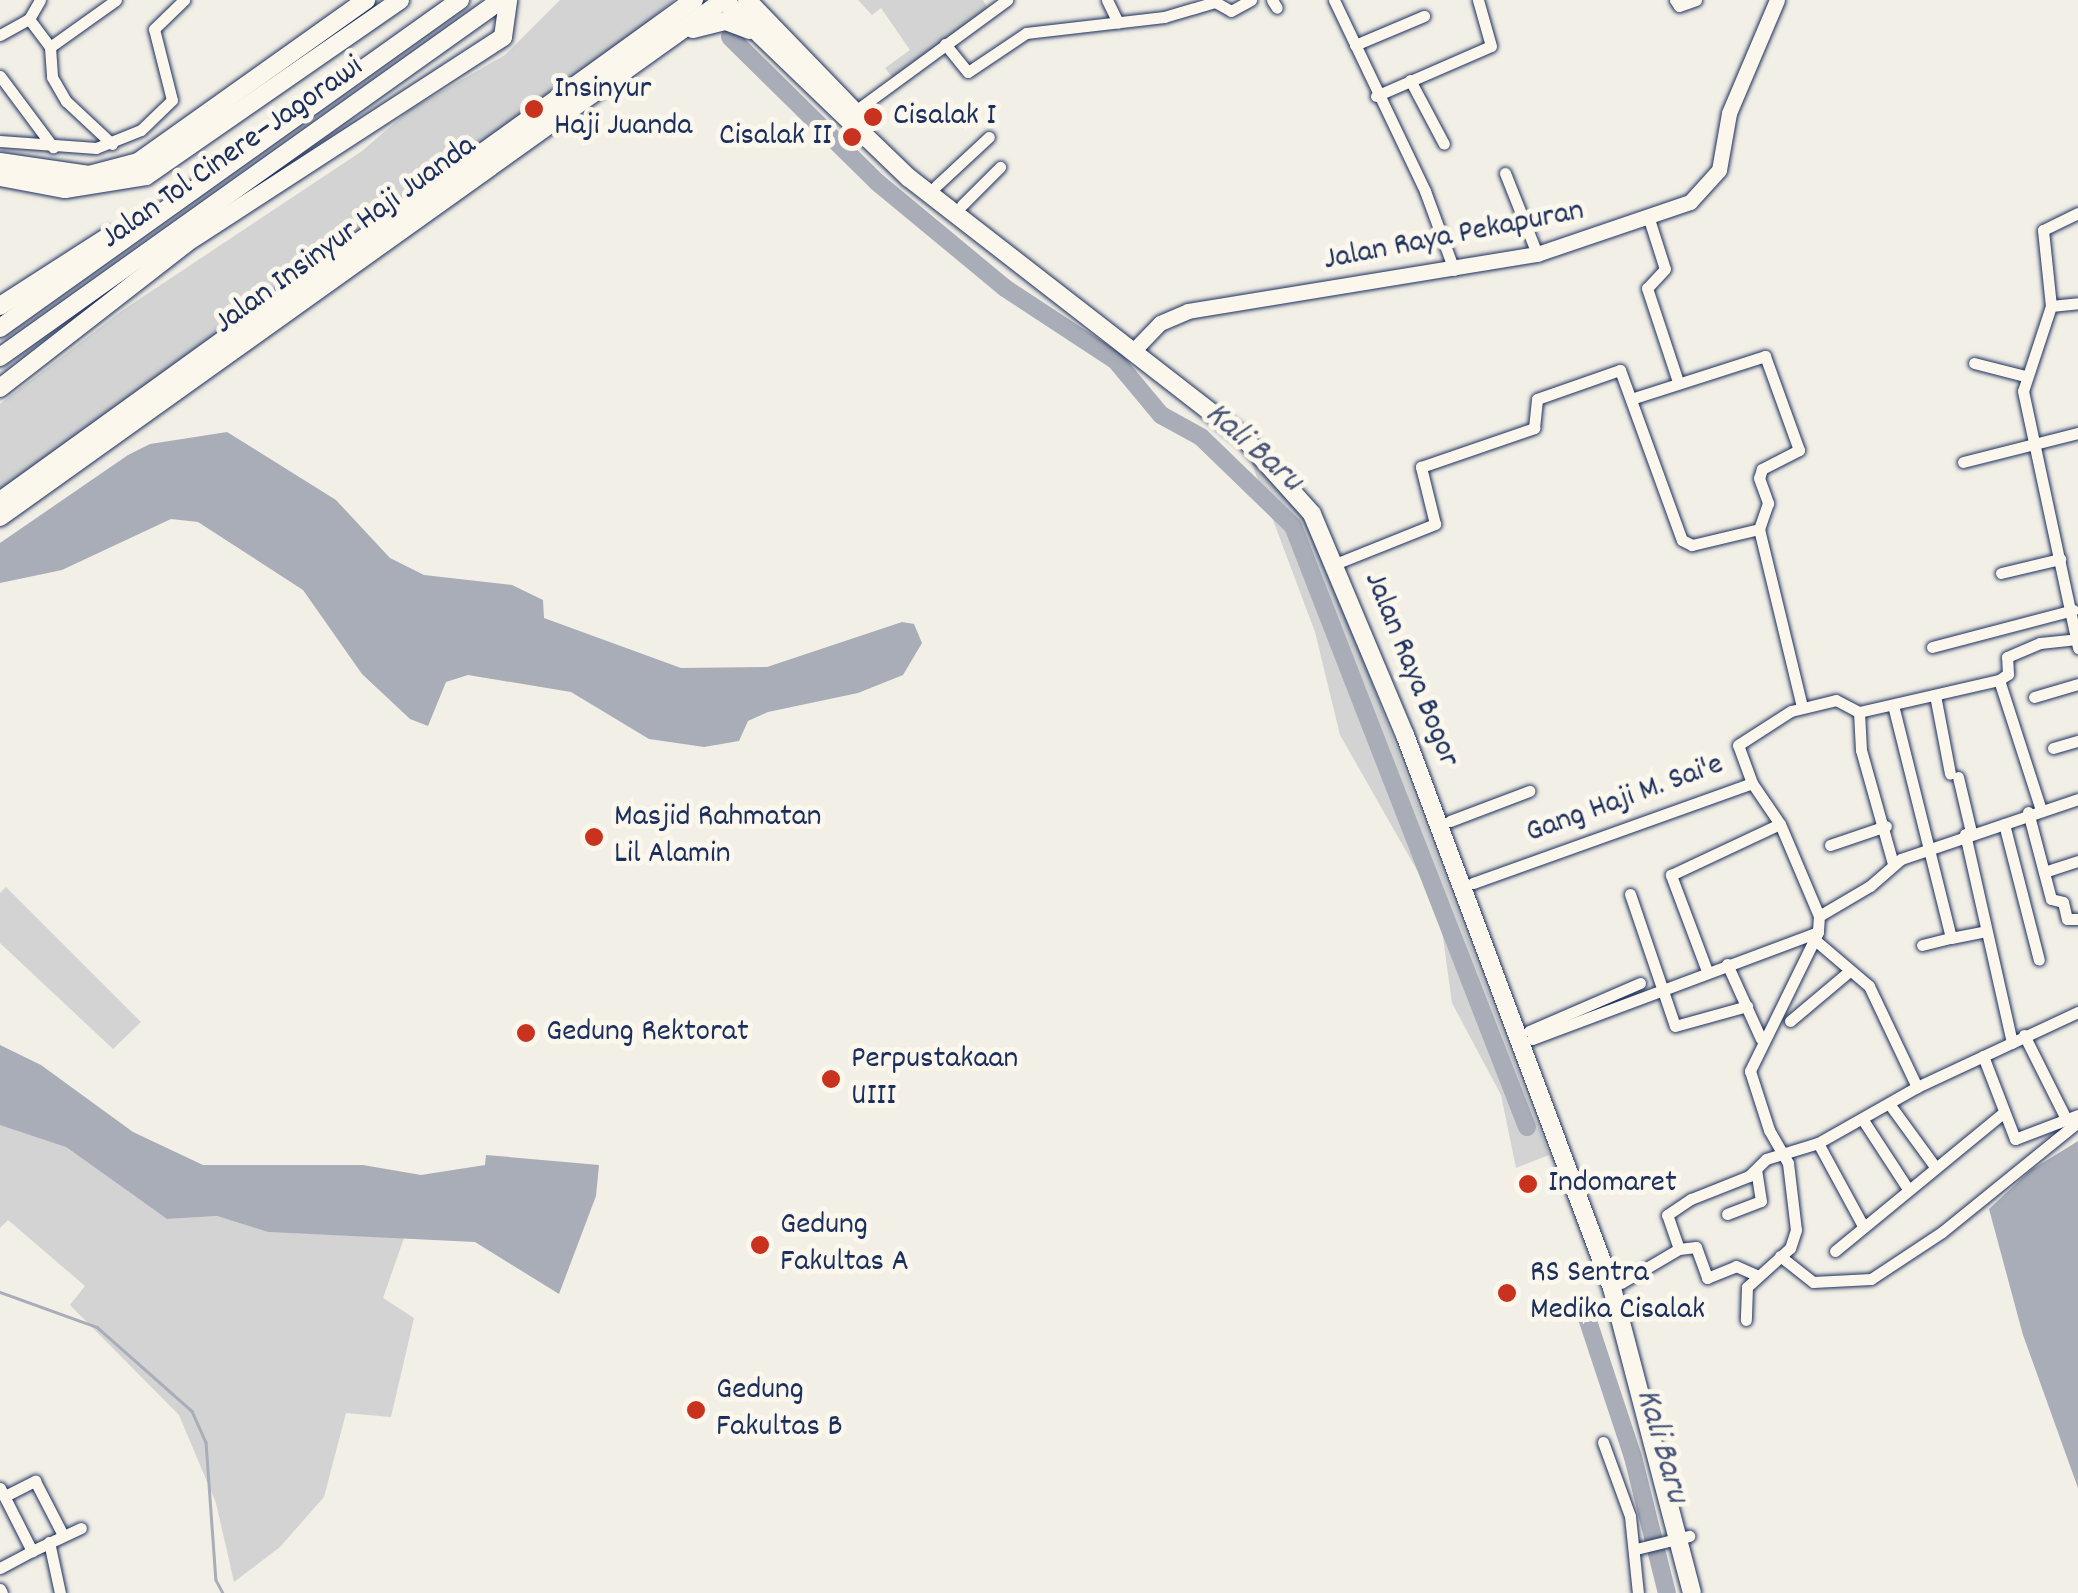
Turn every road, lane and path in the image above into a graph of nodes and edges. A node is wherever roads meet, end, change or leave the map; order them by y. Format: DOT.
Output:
graph roads {
  1 [pos="40,0"];
  2 [pos="116,0"];
  3 [pos="184,0"];
  4 [pos="366,0"];
  5 [pos="400,0"];
  6 [pos="460,0"];
  7 [pos="682,0"];
  8 [pos="694,0"];
  9 [pos="724,0"];
  10 [pos="1007,0"];
  11 [pos="1107,0"];
  12 [pos="1251,0"];
  13 [pos="1334,0"];
  14 [pos="1478,0"];
  15 [pos="1676,0"];
  16 [pos="1696,0"];
  17 [pos="1777,0"];
  18 [pos="757,3"];
  19 [pos="507,6"];
  20 [pos="1424,16"];
  21 [pos="29,18"];
  22 [pos="673,18"];
  23 [pos="1118,23"];
  24 [pos="0,35"];
  25 [pos="672,38"];
  26 [pos="762,39"];
  27 [pos="946,44"];
  28 [pos="1354,45"];
  29 [pos="50,47"];
  30 [pos="0,76"];
  31 [pos="1410,80"];
  32 [pos="1376,96"];
  33 [pos="854,112"];
  34 [pos="989,137"];
  35 [pos="0,141"];
  36 [pos="112,144"];
  37 [pos="1444,144"];
  38 [pos="53,146"];
  39 [pos="0,162"];
  40 [pos="1000,167"];
  41 [pos="1505,173"];
  42 [pos="0,178"];
  43 [pos="936,186"];
  44 [pos="195,188"];
  45 [pos="962,206"];
  46 [pos="2078,213"];
  47 [pos="1649,219"];
  48 [pos="1536,254"];
  49 [pos="1454,270"];
  50 [pos="2078,304"];
  51 [pos="0,306"];
  52 [pos="2051,306"];
  53 [pos="0,328"];
  54 [pos="1137,346"];
  55 [pos="0,357"];
  56 [pos="1974,363"];
  57 [pos="2026,376"];
  58 [pos="1678,382"];
  59 [pos="0,388"];
  60 [pos="1631,399"];
  61 [pos="2078,434"];
  62 [pos="2032,446"];
  63 [pos="1963,462"];
  64 [pos="0,501"];
  65 [pos="0,517"];
  66 [pos="1759,529"];
  67 [pos="2060,559"];
  68 [pos="1341,562"];
  69 [pos="2001,573"];
  70 [pos="2075,613"];
  71 [pos="2077,639"];
  72 [pos="1932,647"];
  73 [pos="2078,648"];
  74 [pos="1999,680"];
  75 [pos="2078,684"];
  76 [pos="1935,695"];
  77 [pos="2034,698"];
  78 [pos="1893,705"];
  79 [pos="1802,707"];
  80 [pos="1859,712"];
  81 [pos="2078,741"];
  82 [pos="2053,748"];
  83 [pos="1752,783"];
  84 [pos="1529,791"];
  85 [pos="1434,795"];
  86 [pos="2078,799"];
  87 [pos="2034,810"];
  88 [pos="1450,821"];
  89 [pos="1780,824"];
  90 [pos="2004,824"];
  91 [pos="1886,826"];
  92 [pos="1968,833"];
  93 [pos="1830,844"];
  94 [pos="1930,849"];
  95 [pos="2078,861"];
  96 [pos="1893,864"];
  97 [pos="2044,872"];
  98 [pos="1473,883"];
  99 [pos="1630,894"];
  100 [pos="1819,916"];
  101 [pos="2078,919"];
  102 [pos="1982,932"];
  103 [pos="1816,936"];
  104 [pos="1951,938"];
  105 [pos="1922,945"];
  106 [pos="2038,960"];
  107 [pos="1727,964"];
  108 [pos="1707,972"];
  109 [pos="1846,973"];
  110 [pos="1640,984"];
  111 [pos="1663,991"];
  112 [pos="1747,1006"];
  113 [pos="2078,1012"];
  114 [pos="1790,1022"];
  115 [pos="1531,1035"];
  116 [pos="2024,1035"];
  117 [pos="1761,1039"];
  118 [pos="2012,1043"];
  119 [pos="1983,1056"];
  120 [pos="1916,1087"];
  121 [pos="1890,1105"];
  122 [pos="2003,1113"];
  123 [pos="2078,1114"];
  124 [pos="2064,1115"];
  125 [pos="1862,1120"];
  126 [pos="2078,1122"];
  127 [pos="1818,1143"];
  128 [pos="1785,1155"];
  129 [pos="1936,1168"];
  130 [pos="1756,1171"];
  131 [pos="1908,1189"];
  132 [pos="1727,1214"];
  133 [pos="1863,1226"];
  134 [pos="1679,1249"];
  135 [pos="1835,1251"];
  136 [pos="1780,1256"];
  137 [pos="1756,1275"];
  138 [pos="1621,1283"];
  139 [pos="1746,1320"];
  140 [pos="1603,1442"];
  141 [pos="3,1492"];
  142 [pos="80,1528"];
  143 [pos="64,1535"];
  144 [pos="1677,1539"];
  145 [pos="49,1542"];
  146 [pos="1640,1548"];
  147 [pos="32,1551"];
  148 [pos="0,1568"];
  149 [pos="60,1593"];
  150 [pos="1638,1593"];
  151 [pos="1692,1593"];
  152 [pos="1705,1593"];
  1 -- 21 [label="street"];
  2 -- 29 [label="street"];
  3 -- 36 [label="street"];
  4 -- 39 [label="highway"];
  5 -- 42 [label="highway"];
  6 -- 44 [label="highway, Jalan Tol Cinere–Jagorawi"];
  7 -- 22 [label="highway"];
  8 -- 22 [label="highway, Jalan Insinyur Haji Juanda"];
  9 -- 25 [label="highway, Jalan Insinyur Haji Juanda"];
  9 -- 26 [label="highway, Jalan Raya Bogor"];
  10 -- 27 [label="street"];
  11 -- 23 [label="street"];
  12 -- 23 [label="street"];
  13 -- 28 [label="street"];
  14 -- 31 [label="street"];
  15 -- 16 [label="street"];
  17 -- 47 [label="main road, Jalan Raya Pekapuran"];
  18 -- 33 [label="highway, Jalan Raya Bogor"];
  19 -- 55 [label="highway, Jalan Tol Cinere–Jagorawi"];
  19 -- 59 [label="highway"];
  20 -- 28 [label="street"];
  21 -- 24 [label="street"];
  21 -- 29 [label="street"];
  22 -- 64 [label="highway, Jalan Insinyur Haji Juanda"];
  23 -- 27 [label="street"];
  25 -- 26 [label="highway"];
  25 -- 65 [label="highway, Jalan Insinyur Haji Juanda"];
  26 -- 54 [label="highway, Jalan Raya Bogor"];
  27 -- 33 [label="street"];
  28 -- 32 [label="street"];
  29 -- 36 [label="street"];
  30 -- 38 [label="street"];
  31 -- 32 [label="street"];
  31 -- 37 [label="street"];
  32 -- 49 [label="street"];
  33 -- 43 [label="highway, Jalan Raya Bogor"];
  34 -- 43 [label="street"];
  35 -- 38 [label="street"];
  36 -- 38 [label="street"];
  40 -- 45 [label="street"];
  41 -- 48 [label="street"];
  43 -- 45 [label="highway, Jalan Raya Bogor"];
  44 -- 51 [label="highway"];
  44 -- 53 [label="highway, Jalan Tol Cinere–Jagorawi"];
  45 -- 54 [label="highway, Jalan Raya Bogor"];
  46 -- 52 [label="street"];
  47 -- 48 [label="main road, Jalan Raya Pekapuran"];
  47 -- 58 [label="street"];
  48 -- 49 [label="main road, Jalan Raya Pekapuran"];
  49 -- 54 [label="main road, Jalan Raya Pekapuran"];
  50 -- 52 [label="street"];
  52 -- 57 [label="street"];
  54 -- 68 [label="highway, Jalan Raya Bogor"];
  56 -- 57 [label="street"];
  57 -- 62 [label="street"];
  58 -- 60 [label="street"];
  58 -- 66 [label="street"];
  60 -- 66 [label="street"];
  60 -- 68 [label="street"];
  61 -- 62 [label="street"];
  62 -- 63 [label="street"];
  62 -- 67 [label="street"];
  66 -- 79 [label="street"];
  67 -- 69 [label="street"];
  67 -- 70 [label="street"];
  68 -- 85 [label="highway, Jalan Raya Bogor"];
  70 -- 71 [label="street"];
  70 -- 72 [label="street"];
  71 -- 73 [label="street"];
  71 -- 74 [label="street"];
  74 -- 76 [label="street"];
  74 -- 87 [label="street"];
  75 -- 77 [label="street"];
  76 -- 78 [label="street"];
  76 -- 92 [label="street"];
  78 -- 80 [label="street"];
  78 -- 94 [label="street"];
  79 -- 80 [label="street"];
  79 -- 83 [label="street"];
  80 -- 91 [label="street"];
  81 -- 82 [label="street"];
  83 -- 89 [label="street, Gang Haji M. Sai'e"];
  83 -- 98 [label="street, Gang Haji M. Sai'e"];
  84 -- 88 [label="street"];
  85 -- 88 [label="highway, Jalan Raya Bogor"];
  85 -- 144 [label="highway, Jalan Raya Bogor"];
  86 -- 87 [label="street"];
  87 -- 90 [label="street"];
  87 -- 97 [label="street"];
  88 -- 98 [label="highway, Jalan Raya Bogor"];
  89 -- 100 [label="street, Gang Haji M. Sai'e"];
  89 -- 108 [label="street"];
  90 -- 92 [label="street"];
  90 -- 106 [label="street"];
  91 -- 93 [label="street"];
  91 -- 96 [label="street"];
  92 -- 94 [label="street"];
  92 -- 102 [label="street"];
  94 -- 96 [label="street"];
  94 -- 104 [label="street"];
  95 -- 97 [label="street"];
  96 -- 100 [label="street"];
  97 -- 101 [label="street"];
  98 -- 115 [label="highway, Jalan Raya Bogor"];
  99 -- 111 [label="street"];
  100 -- 103 [label="street, Gang Haji M. Sai'e"];
  102 -- 104 [label="street"];
  102 -- 118 [label="street"];
  103 -- 107 [label="street"];
  103 -- 109 [label="street"];
  103 -- 117 [label="street"];
  104 -- 105 [label="street"];
  107 -- 108 [label="street"];
  107 -- 112 [label="street"];
  108 -- 111 [label="street"];
  109 -- 114 [label="street"];
  109 -- 120 [label="street"];
  110 -- 115 [label="street"];
  111 -- 112 [label="street"];
  111 -- 115 [label="street"];
  112 -- 117 [label="street"];
  113 -- 116 [label="street"];
  115 -- 138 [label="highway, Jalan Raya Bogor"];
  116 -- 118 [label="street"];
  116 -- 124 [label="street"];
  117 -- 128 [label="street"];
  118 -- 119 [label="street"];
  119 -- 120 [label="street"];
  119 -- 122 [label="street"];
  120 -- 121 [label="street"];
  121 -- 125 [label="street"];
  121 -- 129 [label="street"];
  122 -- 124 [label="street"];
  122 -- 129 [label="street"];
  123 -- 124 [label="street"];
  125 -- 127 [label="street"];
  125 -- 131 [label="street"];
  126 -- 136 [label="street"];
  127 -- 128 [label="street"];
  127 -- 133 [label="street"];
  128 -- 130 [label="street"];
  128 -- 136 [label="street"];
  129 -- 131 [label="street"];
  130 -- 132 [label="street"];
  130 -- 134 [label="street"];
  131 -- 133 [label="street"];
  133 -- 135 [label="street"];
  134 -- 137 [label="street"];
  134 -- 138 [label="street"];
  136 -- 137 [label="street"];
  137 -- 139 [label="street"];
  138 -- 144 [label="highway, Jalan Raya Bogor"];
  140 -- 146 [label="street"];
  141 -- 143 [label="street"];
  141 -- 147 [label="street"];
  142 -- 143 [label="street"];
  143 -- 145 [label="street"];
  144 -- 146 [label="street"];
  144 -- 151 [label="highway, Jalan Raya Bogor"];
  144 -- 152 [label="highway, Jalan Raya Bogor"];
  145 -- 147 [label="street"];
  145 -- 149 [label="street"];
  146 -- 150 [label="street"];
  147 -- 148 [label="street"];
}
